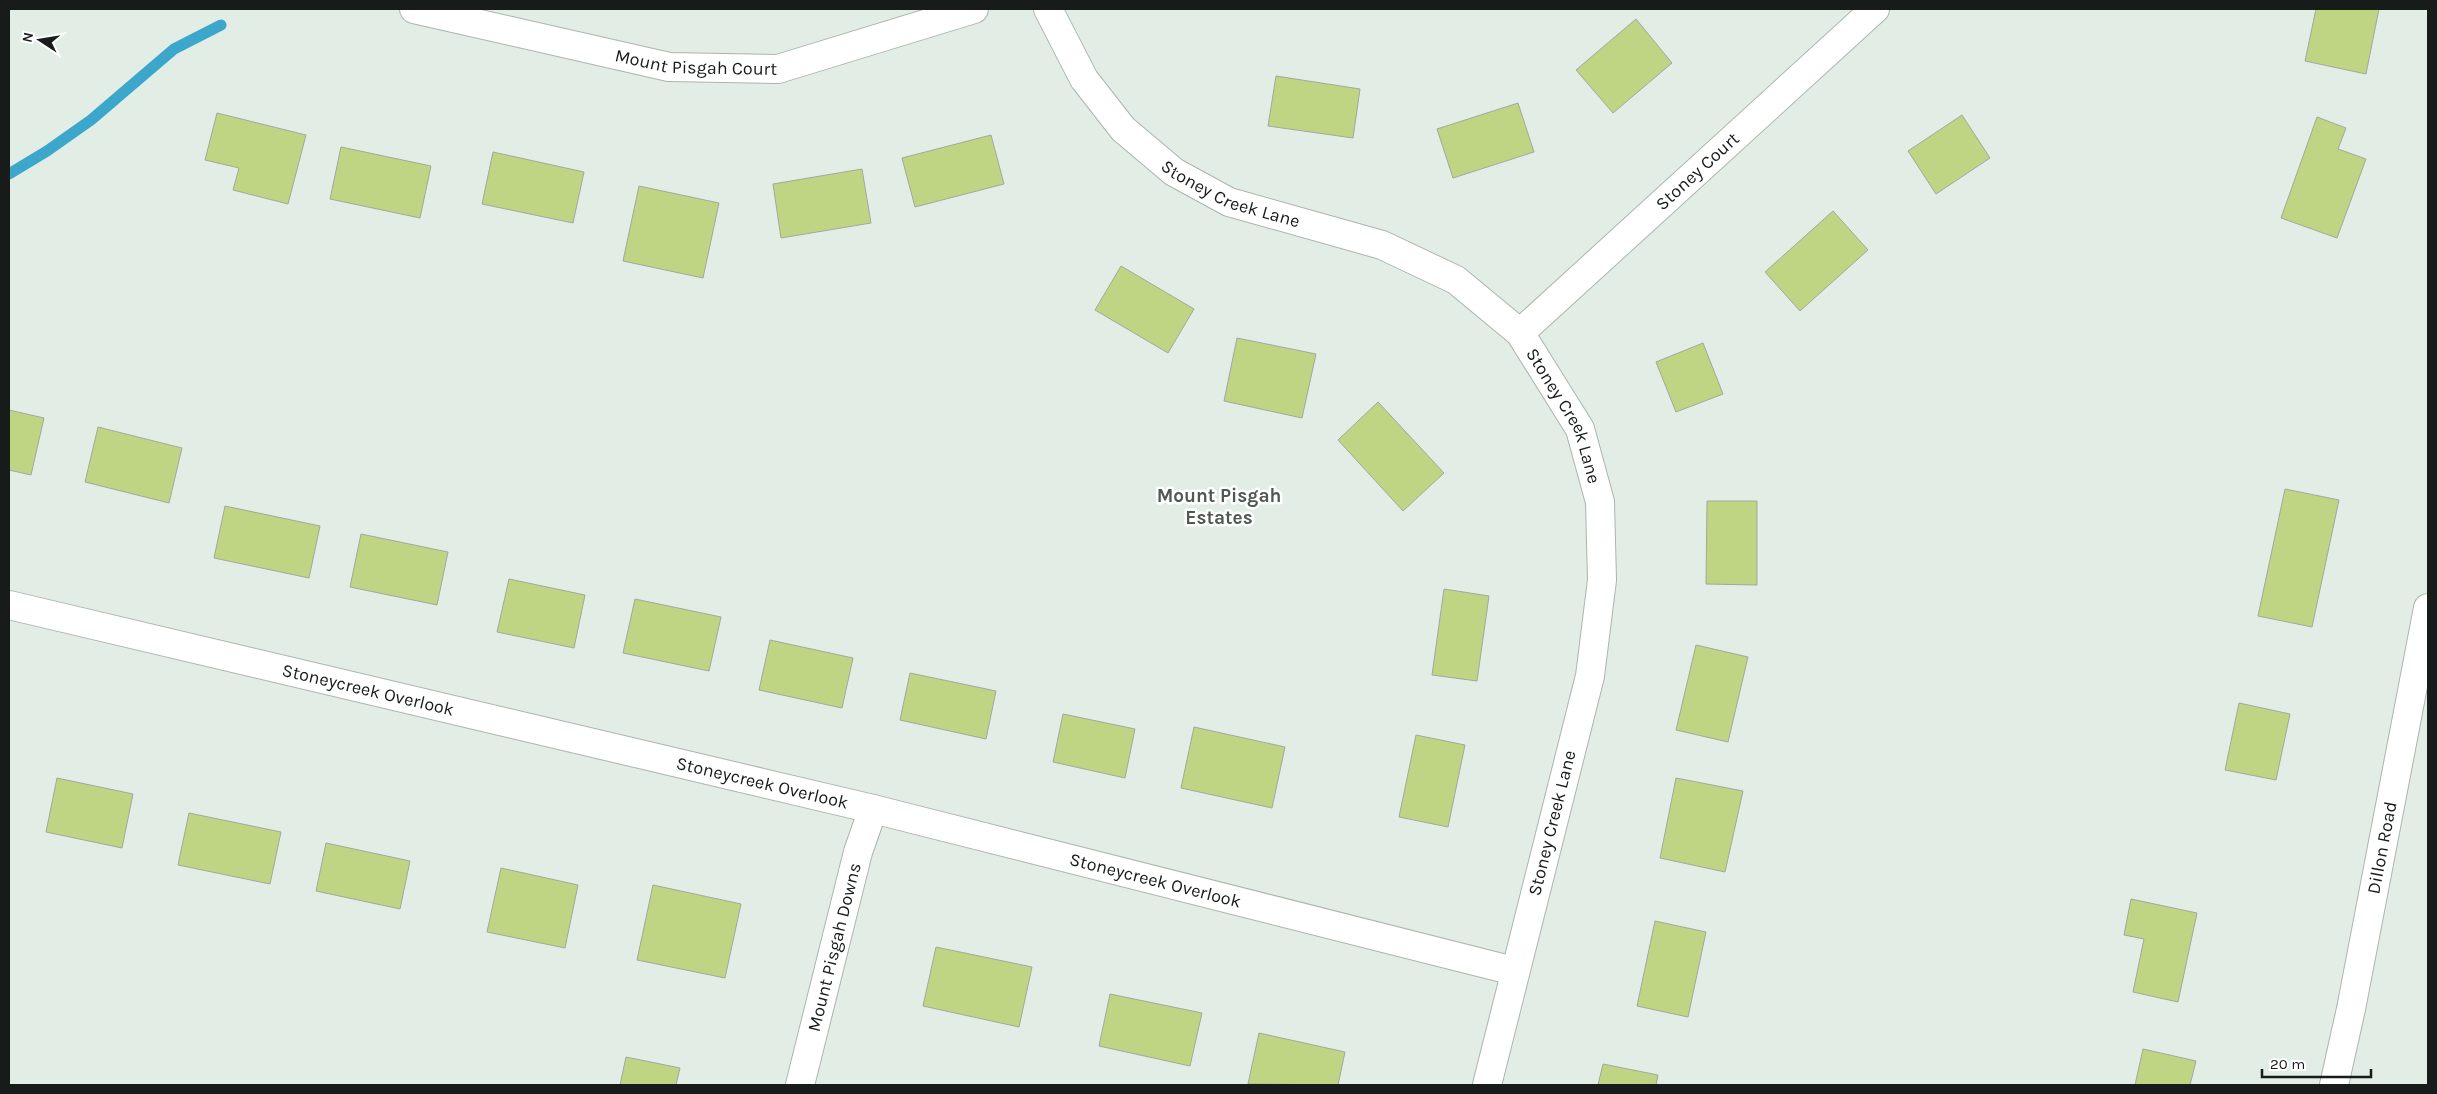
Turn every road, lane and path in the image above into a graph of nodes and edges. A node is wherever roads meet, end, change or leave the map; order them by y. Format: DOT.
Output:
graph roads {
  1 [pos="414,9"];
  2 [pos="974,9"];
  3 [pos="1048,9"];
  4 [pos="1875,9"];
  5 [pos="1520,333"];
  6 [pos="9,605"];
  7 [pos="2428,608"];
  8 [pos="873,809"];
  9 [pos="1514,972"];
  10 [pos="800,1085"];
  11 [pos="1487,1085"];
  12 [pos="2334,1085"];
  1 -- 2 [label="street, Mount Pisgah Court"];
  3 -- 5 [label="street, Stoney Creek Lane"];
  4 -- 5 [label="street, Stoney Court"];
  5 -- 9 [label="street, Stoney Creek Lane"];
  6 -- 8 [label="street, Stoneycreek Overlook"];
  7 -- 12 [label="street, Dillon Road"];
  8 -- 9 [label="street, Stoneycreek Overlook"];
  8 -- 10 [label="street, Mount Pisgah Downs"];
  9 -- 11 [label="street, Stoney Creek Lane"];
}
